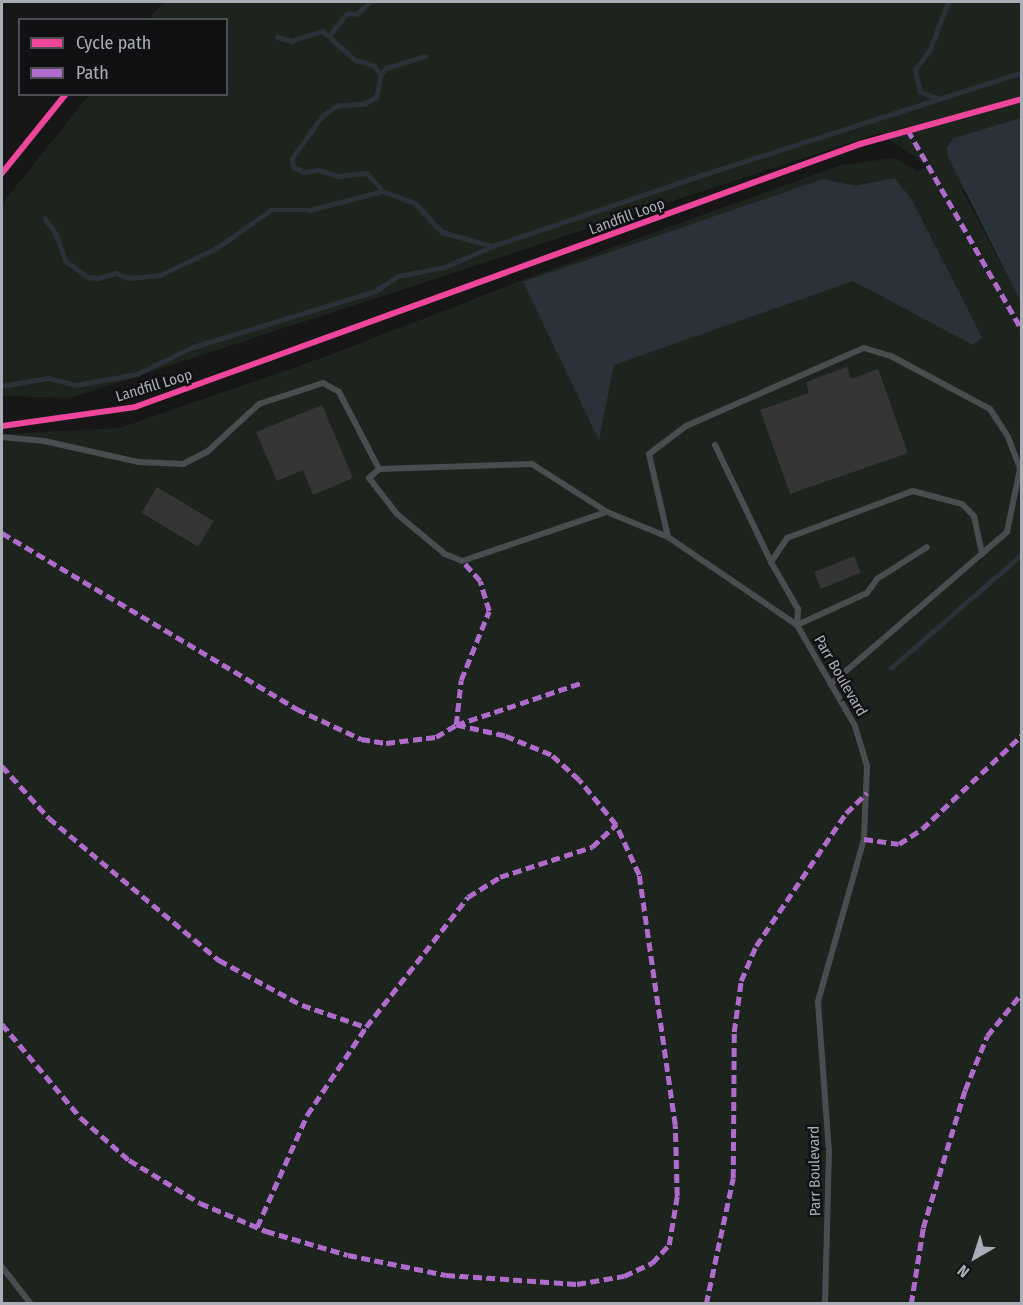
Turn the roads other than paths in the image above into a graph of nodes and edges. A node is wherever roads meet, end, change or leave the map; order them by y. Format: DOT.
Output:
graph roads {
  1 [pos="2,437"];
  2 [pos="715,445"];
  3 [pos="379,469"];
  4 [pos="607,512"];
  5 [pos="668,537"];
  6 [pos="927,547"];
  7 [pos="982,554"];
  8 [pos="771,562"];
  9 [pos="797,625"];
  10 [pos="831,684"];
  11 [pos="2,1267"];
  12 [pos="31,1304"];
  13 [pos="825,1304"];
  1 -- 3 [label="lane"];
  2 -- 8 [label="lane"];
  3 -- 4 [label="lane, Parr Boulevard"];
  3 -- 4 [label="lane"];
  4 -- 5 [label="lane, Parr Boulevard"];
  5 -- 7 [label="lane"];
  5 -- 9 [label="lane, Parr Boulevard"];
  6 -- 9 [label="lane"];
  7 -- 8 [label="lane"];
  7 -- 10 [label="lane"];
  8 -- 9 [label="lane"];
  9 -- 10 [label="lane, Parr Boulevard"];
  10 -- 13 [label="lane, Parr Boulevard"];
  11 -- 12 [label="lane"];
}
